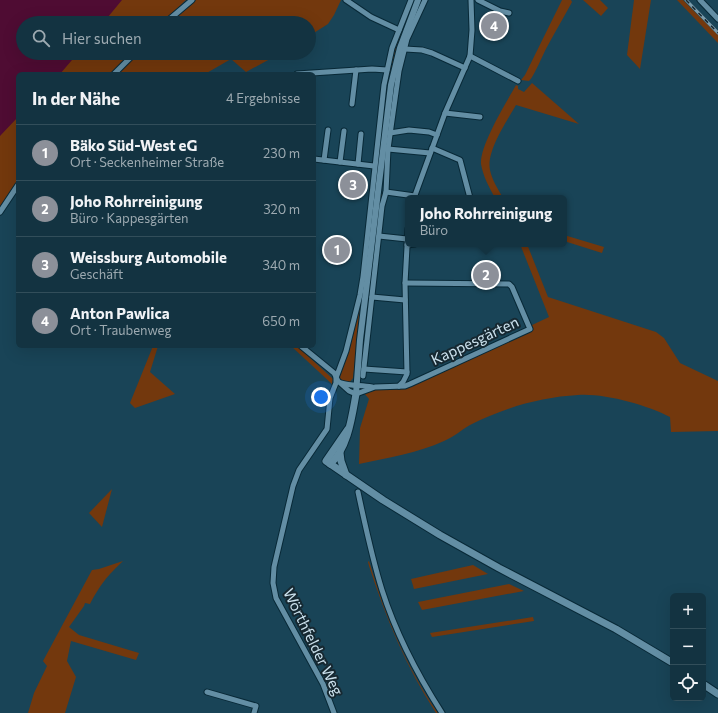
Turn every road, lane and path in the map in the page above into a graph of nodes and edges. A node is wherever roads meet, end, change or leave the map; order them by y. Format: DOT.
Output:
graph roads {
  1 [pos="192,0"];
  2 [pos="346,0"];
  3 [pos="411,0"];
  4 [pos="418,0"];
  5 [pos="425,0"];
  6 [pos="471,0"];
  7 [pos="478,0"];
  8 [pos="703,1"];
  9 [pos="509,13"];
  10 [pos="173,16"];
  11 [pos="718,19"];
  12 [pos="399,30"];
  13 [pos="405,49"];
  14 [pos="470,56"];
  15 [pos="128,60"];
  16 [pos="465,68"];
  17 [pos="356,70"];
  18 [pos="387,70"];
  19 [pos="116,72"];
  20 [pos="316,73"];
  21 [pos="518,81"];
  22 [pos="352,104"];
  23 [pos="445,113"];
  24 [pos="480,117"];
  25 [pos="328,130"];
  26 [pos="344,131"];
  27 [pos="390,132"];
  28 [pos="361,134"];
  29 [pos="437,135"];
  30 [pos="388,149"];
  31 [pos="431,151"];
  32 [pos="316,159"];
  33 [pos="324,160"];
  34 [pos="340,162"];
  35 [pos="358,164"];
  36 [pos="374,166"];
  37 [pos="16,188"];
  38 [pos="386,192"];
  39 [pos="405,195"];
  40 [pos="415,195"];
  41 [pos="469,195"];
  42 [pos="0,212"];
  43 [pos="379,236"];
  44 [pos="405,239"];
  45 [pos="407,247"];
  46 [pos="405,283"];
  47 [pos="372,297"];
  48 [pos="405,300"];
  49 [pos="303,348"];
  50 [pos="364,369"];
  51 [pos="407,373"];
  52 [pos="363,376"];
  53 [pos="336,378"];
  54 [pos="418,381"];
  55 [pos="340,383"];
  56 [pos="356,386"];
  57 [pos="399,386"];
  58 [pos="375,388"];
  59 [pos="356,394"];
  60 [pos="348,429"];
  61 [pos="340,453"];
  62 [pos="328,463"];
  63 [pos="346,475"];
  64 [pos="358,492"];
  65 [pos="670,661"];
  66 [pos="706,686"];
  67 [pos="207,692"];
  68 [pos="718,694"];
  69 [pos="254,713"];
  70 [pos="334,713"];
  71 [pos="442,713"];
  1 -- 10 [label="street"];
  2 -- 12 [label="street"];
  3 -- 12 [label="street, Wörthfelder Weg"];
  4 -- 56 [label="street"];
  5 -- 13 [label="street"];
  6 -- 14 [label="street"];
  7 -- 9 [label="street"];
  8 -- 11 [label="street"];
  12 -- 18 [label="street, Wörthfelder Weg"];
  13 -- 16 [label="street"];
  13 -- 27 [label="street"];
  14 -- 16 [label="street"];
  14 -- 21 [label="street"];
  15 -- 19 [label="street"];
  16 -- 23 [label="street"];
  17 -- 18 [label="street"];
  17 -- 20 [label="street"];
  17 -- 22 [label="street"];
  18 -- 36 [label="street, Wörthfelder Weg"];
  23 -- 24 [label="street"];
  23 -- 29 [label="street"];
  25 -- 33 [label="street"];
  26 -- 34 [label="street"];
  27 -- 29 [label="street"];
  27 -- 30 [label="street"];
  28 -- 35 [label="street"];
  29 -- 31 [label="street"];
  30 -- 31 [label="street"];
  30 -- 38 [label="street"];
  31 -- 40 [label="street"];
  31 -- 41 [label="street"];
  32 -- 33 [label="street"];
  33 -- 34 [label="street"];
  34 -- 35 [label="street"];
  35 -- 36 [label="street"];
  36 -- 53 [label="street, Wörthfelder Weg"];
  37 -- 42 [label="street"];
  38 -- 39 [label="street"];
  38 -- 43 [label="street"];
  43 -- 44 [label="street"];
  43 -- 47 [label="street"];
  45 -- 46 [label="street"];
  46 -- 48 [label="street"];
  46 -- 54 [label="street, Kappesgärten"];
  47 -- 48 [label="street"];
  47 -- 50 [label="street"];
  48 -- 51 [label="street"];
  49 -- 53 [label="street"];
  50 -- 51 [label="street"];
  50 -- 52 [label="street"];
  51 -- 54 [label="street"];
  51 -- 57 [label="street"];
  53 -- 55 [label="street"];
  53 -- 70 [label="street, Wörthfelder Weg"];
  54 -- 57 [label="street, Kappesgärten"];
  55 -- 56 [label="street, Kappesgärten"];
  55 -- 59 [label="street"];
  56 -- 58 [label="street, Kappesgärten"];
  56 -- 59 [label="street"];
  57 -- 58 [label="street, Kappesgärten"];
  58 -- 59 [label="street, Kappesgärten"];
  59 -- 60 [label="main road"];
  60 -- 61 [label="main road"];
  60 -- 62 [label="main road"];
  61 -- 62 [label="main road"];
  61 -- 63 [label="main road"];
  62 -- 63 [label="main road"];
  63 -- 65 [label="main road"];
  64 -- 71 [label="street"];
  66 -- 68 [label="main road"];
  67 -- 69 [label="street"];
}
